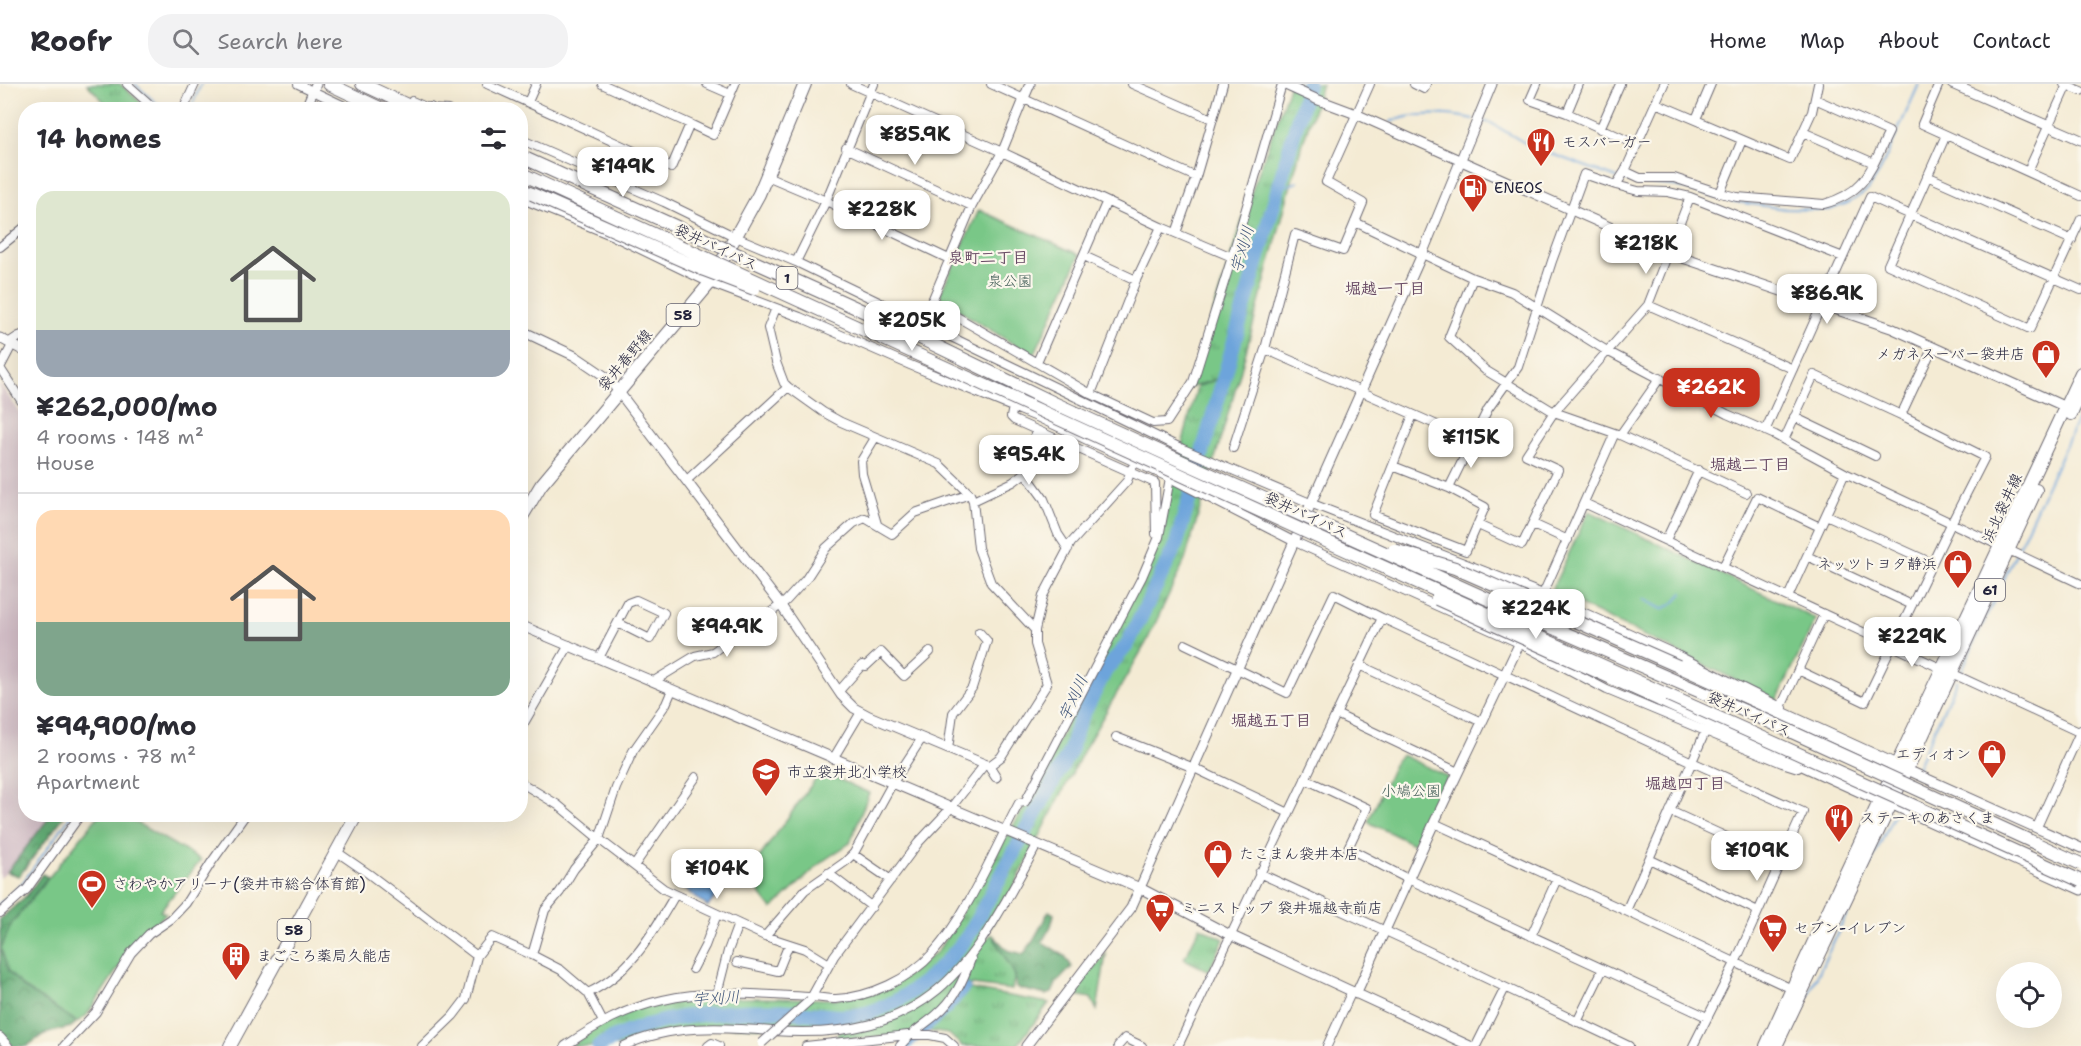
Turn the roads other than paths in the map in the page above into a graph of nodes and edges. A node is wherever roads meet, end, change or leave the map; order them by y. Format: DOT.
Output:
graph roads {
  1 [pos="127,84"];
  2 [pos="195,84"];
  3 [pos="298,84"];
  4 [pos="329,84"];
  5 [pos="362,84"];
  6 [pos="375,84"];
  7 [pos="488,84"];
  8 [pos="536,84"];
  9 [pos="602,84"];
  10 [pos="707,84"];
  11 [pos="735,84"];
  12 [pos="805,84"];
  13 [pos="851,84"];
  14 [pos="874,84"];
  15 [pos="992,84"];
  16 [pos="1030,84"];
  17 [pos="1132,84"];
  18 [pos="1223,84"];
  19 [pos="1282,84"];
  20 [pos="1370,84"];
  21 [pos="1414,84"];
  22 [pos="1426,84"];
  23 [pos="1492,84"];
  24 [pos="1536,84"];
  25 [pos="1579,84"];
  26 [pos="1620,84"];
  27 [pos="1664,84"];
  28 [pos="1711,84"];
  29 [pos="1818,84"];
  30 [pos="1939,84"];
  31 [pos="1952,84"];
  32 [pos="2066,85"];
  33 [pos="315,87"];
  34 [pos="2081,91"];
  35 [pos="870,93"];
  36 [pos="730,94"];
  37 [pos="1024,98"];
  38 [pos="1815,99"];
  39 [pos="147,102"];
  40 [pos="187,102"];
  41 [pos="308,102"];
  42 [pos="339,102"];
  43 [pos="367,102"];
  44 [pos="401,102"];
  45 [pos="415,102"];
  46 [pos="528,102"];
  47 [pos="1656,103"];
  48 [pos="1567,113"];
  49 [pos="1356,114"];
  50 [pos="1212,119"];
  51 [pos="1696,119"];
  52 [pos="690,124"];
  53 [pos="2049,126"];
  54 [pos="1600,129"];
  55 [pos="1803,132"];
  56 [pos="1946,135"];
  57 [pos="1742,140"];
  58 [pos="2081,140"];
  59 [pos="528,142"];
  60 [pos="1637,145"];
  61 [pos="846,148"];
  62 [pos="1002,152"];
  63 [pos="528,154"];
  64 [pos="528,160"];
  65 [pos="1460,161"];
  66 [pos="1874,163"];
  67 [pos="1625,171"];
  68 [pos="2028,171"];
  69 [pos="767,176"];
  70 [pos="1927,176"];
  71 [pos="528,177"];
  72 [pos="1196,177"];
  73 [pos="1616,185"];
  74 [pos="1720,193"];
  75 [pos="528,196"];
  76 [pos="528,196"];
  77 [pos="2081,196"];
  78 [pos="1690,197"];
  79 [pos="826,201"];
  80 [pos="1106,203"];
  81 [pos="972,206"];
  82 [pos="1570,211"];
  83 [pos="1910,215"];
  84 [pos="2081,219"];
  85 [pos="1355,222"];
  86 [pos="1161,227"];
  87 [pos="18,232"];
  88 [pos="1176,233"];
  89 [pos="736,237"];
  90 [pos="2072,240"];
  91 [pos="0,247"];
  92 [pos="1423,252"];
  93 [pos="1668,253"];
  94 [pos="1084,256"];
  95 [pos="1232,257"];
  96 [pos="1843,257"];
  97 [pos="949,259"];
  98 [pos="796,262"];
  99 [pos="1473,278"];
  100 [pos="2054,278"];
  101 [pos="1136,280"];
  102 [pos="711,283"];
  103 [pos="2081,290"];
  104 [pos="931,302"];
  105 [pos="1822,304"];
  106 [pos="1648,305"];
  107 [pos="1537,306"];
  108 [pos="776,308"];
  109 [pos="829,315"];
  110 [pos="885,321"];
  111 [pos="923,322"];
  112 [pos="932,326"];
  113 [pos="914,331"];
  114 [pos="528,334"];
  115 [pos="7,342"];
  116 [pos="1933,347"];
  117 [pos="1265,349"];
  118 [pos="1607,351"];
  119 [pos="902,354"];
  120 [pos="1037,362"];
  121 [pos="910,365"];
  122 [pos="0,368"];
  123 [pos="1793,369"];
  124 [pos="2081,373"];
  125 [pos="1660,378"];
  126 [pos="1508,384"];
  127 [pos="788,387"];
  128 [pos="619,390"];
  129 [pos="1360,391"];
  130 [pos="2081,393"];
  131 [pos="1091,394"];
  132 [pos="18,396"];
  133 [pos="1013,407"];
  134 [pos="2069,408"];
  135 [pos="1554,412"];
  136 [pos="1413,415"];
  137 [pos="1901,415"];
  138 [pos="1794,417"];
  139 [pos="1036,430"];
  140 [pos="1765,431"];
  141 [pos="1617,435"];
  142 [pos="875,438"];
  143 [pos="1471,440"];
  144 [pos="1784,440"];
  145 [pos="1233,448"];
  146 [pos="1875,456"];
  147 [pos="1393,466"];
  148 [pos="1699,470"];
  149 [pos="1131,471"];
  150 [pos="1025,473"];
  151 [pos="1845,474"];
  152 [pos="1170,478"];
  153 [pos="687,480"];
  154 [pos="1449,488"];
  155 [pos="1746,493"];
  156 [pos="972,498"];
  157 [pos="1310,503"];
  158 [pos="1584,503"];
  159 [pos="528,505"];
  160 [pos="1284,515"];
  161 [pos="1826,515"];
  162 [pos="1952,522"];
  163 [pos="878,524"];
  164 [pos="1533,524"];
  165 [pos="1478,525"];
  166 [pos="1820,527"];
  167 [pos="1159,537"];
  168 [pos="1568,540"];
  169 [pos="1666,540"];
  170 [pos="1293,541"];
  171 [pos="2005,548"];
  172 [pos="1068,549"];
  173 [pos="1806,556"];
  174 [pos="1932,563"];
  175 [pos="1723,567"];
  176 [pos="2081,584"];
  177 [pos="1543,594"];
  178 [pos="1788,597"];
  179 [pos="780,604"];
  180 [pos="1912,605"];
  181 [pos="1824,614"];
  182 [pos="1382,618"];
  183 [pos="618,623"];
  184 [pos="528,628"];
  185 [pos="1035,630"];
  186 [pos="979,632"];
  187 [pos="1519,643"];
  188 [pos="1185,644"];
  189 [pos="569,645"];
  190 [pos="1892,646"];
  191 [pos="930,652"];
  192 [pos="600,658"];
  193 [pos="1359,665"];
  194 [pos="1237,670"];
  195 [pos="1798,670"];
  196 [pos="1946,670"];
  197 [pos="1504,675"];
  198 [pos="654,681"];
  199 [pos="672,690"];
  200 [pos="839,691"];
  201 [pos="1781,707"];
  202 [pos="861,712"];
  203 [pos="1336,714"];
  204 [pos="528,716"];
  205 [pos="1482,722"];
  206 [pos="1806,724"];
  207 [pos="1706,730"];
  208 [pos="2080,732"];
  209 [pos="1116,737"];
  210 [pos="922,738"];
  211 [pos="948,749"];
  212 [pos="832,759"];
  213 [pos="1692,762"];
  214 [pos="987,765"];
  215 [pos="1901,767"];
  216 [pos="1194,768"];
  217 [pos="1458,772"];
  218 [pos="696,777"];
  219 [pos="996,777"];
  220 [pos="1305,779"];
  221 [pos="1836,779"];
  222 [pos="892,784"];
  223 [pos="528,787"];
  224 [pos="1886,802"];
  225 [pos="950,809"];
  226 [pos="1670,811"];
  227 [pos="1289,813"];
  228 [pos="75,822"];
  229 [pos="240,822"];
  230 [pos="353,822"];
  231 [pos="1434,823"];
  232 [pos="2037,827"];
  233 [pos="1004,830"];
  234 [pos="599,839"];
  235 [pos="1036,844"];
  236 [pos="2081,848"];
  237 [pos="337,852"];
  238 [pos="853,854"];
  239 [pos="1649,859"];
  240 [pos="1781,862"];
  241 [pos="2081,864"];
  242 [pos="634,866"];
  243 [pos="828,873"];
  244 [pos="1259,873"];
  245 [pos="1408,879"];
  246 [pos="1557,879"];
  247 [pos="891,880"];
  248 [pos="2081,881"];
  249 [pos="1140,888"];
  250 [pos="2081,890"];
  251 [pos="675,895"];
  252 [pos="872,907"];
  253 [pos="1626,910"];
  254 [pos="1758,911"];
  255 [pos="0,913"];
  256 [pos="717,914"];
  257 [pos="738,924"];
  258 [pos="1385,932"];
  259 [pos="1230,935"];
  260 [pos="765,936"];
  261 [pos="1531,936"];
  262 [pos="789,944"];
  263 [pos="974,952"];
  264 [pos="532,955"];
  265 [pos="477,956"];
  266 [pos="737,962"];
  267 [pos="1735,963"];
  268 [pos="829,964"];
  269 [pos="693,969"];
  270 [pos="1603,969"];
  271 [pos="1506,988"];
  272 [pos="1792,989"];
  273 [pos="588,993"];
  274 [pos="1354,993"];
  275 [pos="717,994"];
  276 [pos="811,998"];
  277 [pos="1707,1017"];
  278 [pos="603,1022"];
  279 [pos="1577,1022"];
  280 [pos="840,1030"];
  281 [pos="908,1035"];
  282 [pos="0,1037"];
  283 [pos="761,1044"];
  284 [pos="832,1045"];
  285 [pos="8,1046"];
  286 [pos="64,1046"];
  287 [pos="230,1046"];
  288 [pos="422,1046"];
  289 [pos="565,1046"];
  290 [pos="624,1046"];
  291 [pos="708,1046"];
  292 [pos="719,1046"];
  293 [pos="806,1046"];
  294 [pos="900,1046"];
  295 [pos="954,1046"];
  296 [pos="1026,1046"];
  297 [pos="1118,1046"];
  298 [pos="1142,1046"];
  299 [pos="1178,1046"];
  300 [pos="1327,1046"];
  301 [pos="1470,1046"];
  302 [pos="1476,1046"];
  303 [pos="1629,1046"];
  304 [pos="1693,1046"];
  305 [pos="1766,1046"];
  306 [pos="1776,1046"];
  1 -- 39 [label="street"];
  2 -- 40 [label="street"];
  3 -- 33 [label="street"];
  4 -- 43 [label="main road"];
  5 -- 44 [label="main road"];
  6 -- 45 [label="street"];
  7 -- 46 [label="street"];
  8 -- 46 [label="street"];
  9 -- 52 [label="street"];
  10 -- 36 [label="street"];
  11 -- 36 [label="street"];
  12 -- 69 [label="main road, 袋井春野線 / 58"];
  13 -- 35 [label="street"];
  14 -- 35 [label="street"];
  15 -- 37 [label="street"];
  16 -- 37 [label="street"];
  17 -- 50 [label="street"];
  18 -- 50 [label="street"];
  19 -- 49 [label="street"];
  19 -- 95 [label="street"];
  20 -- 49 [label="street"];
  21 -- 22 [label="street"];
  23 -- 65 [label="street"];
  24 -- 48 [label="street"];
  25 -- 48 [label="street"];
  26 -- 54 [label="street"];
  27 -- 47 [label="street"];
  28 -- 51 [label="street"];
  29 -- 38 [label="street"];
  30 -- 56 [label="street"];
  31 -- 53 [label="street"];
  32 -- 34 [label="street"];
  32 -- 53 [label="street"];
  33 -- 41 [label="street"];
  33 -- 42 [label="street"];
  35 -- 61 [label="street"];
  35 -- 62 [label="street"];
  36 -- 52 [label="street"];
  37 -- 62 [label="street"];
  37 -- 72 [label="street"];
  38 -- 55 [label="street"];
  38 -- 66 [label="street"];
  46 -- 52 [label="street"];
  47 -- 51 [label="street"];
  47 -- 60 [label="street"];
  48 -- 54 [label="street"];
  49 -- 65 [label="street"];
  49 -- 85 [label="street"];
  50 -- 72 [label="street"];
  51 -- 57 [label="street"];
  53 -- 58 [label="street"];
  53 -- 68 [label="street"];
  54 -- 60 [label="street"];
  55 -- 57 [label="street"];
  55 -- 66 [label="street"];
  56 -- 68 [label="street"];
  56 -- 70 [label="street"];
  57 -- 74 [label="street"];
  59 -- 89 [label="street"];
  60 -- 67 [label="street"];
  61 -- 79 [label="street"];
  61 -- 81 [label="street"];
  62 -- 80 [label="street"];
  62 -- 81 [label="street"];
  63 -- 110 [label="main road, bridge"];
  64 -- 110 [label="main road, 袋井バイパス / 1, bridge"];
  65 -- 82 [label="street"];
  65 -- 92 [label="street"];
  66 -- 74 [label="street"];
  67 -- 73 [label="street"];
  67 -- 74 [label="street"];
  68 -- 77 [label="street"];
  69 -- 79 [label="street"];
  69 -- 89 [label="main road, 袋井春野線 / 58"];
  70 -- 83 [label="street"];
  70 -- 90 [label="street"];
  71 -- 109 [label="main road, 袋井バイパス / 1, bridge"];
  72 -- 88 [label="street"];
  73 -- 78 [label="street"];
  73 -- 82 [label="street"];
  75 -- 109 [label="main road, bridge"];
  76 -- 102 [label="street"];
  78 -- 93 [label="street"];
  78 -- 96 [label="street"];
  79 -- 97 [label="street"];
  79 -- 98 [label="street"];
  80 -- 86 [label="street"];
  80 -- 94 [label="street"];
  81 -- 97 [label="street"];
  82 -- 93 [label="street"];
  82 -- 107 [label="street"];
  83 -- 96 [label="street"];
  83 -- 100 [label="street"];
  83 -- 100 [label="street"];
  84 -- 90 [label="street"];
  85 -- 92 [label="street"];
  85 -- 117 [label="street"];
  86 -- 88 [label="street"];
  86 -- 101 [label="street"];
  87 -- 91 [label="street"];
  88 -- 95 [label="street"];
  89 -- 98 [label="street"];
  89 -- 102 [label="main road, 袋井春野線 / 58"];
  90 -- 100 [label="street"];
  92 -- 99 [label="street"];
  92 -- 129 [label="street"];
  93 -- 105 [label="street"];
  93 -- 106 [label="street"];
  94 -- 101 [label="street"];
  94 -- 120 [label="street"];
  95 -- 131 [label="street"];
  96 -- 105 [label="street"];
  97 -- 104 [label="street"];
  98 -- 111 [label="street"];
  99 -- 107 [label="street"];
  99 -- 126 [label="street"];
  100 -- 103 [label="street"];
  101 -- 131 [label="street"];
  102 -- 108 [label="street"];
  102 -- 128 [label="main road, 袋井春野線 / 58"];
  104 -- 111 [label="street"];
  104 -- 120 [label="street"];
  105 -- 116 [label="street"];
  105 -- 123 [label="street"];
  106 -- 118 [label="street"];
  106 -- 123 [label="street"];
  107 -- 118 [label="street"];
  107 -- 126 [label="street"];
  108 -- 121 [label="street"];
  108 -- 127 [label="street"];
  109 -- 160 [label="main road, 袋井バイパス / 1, bridge"];
  110 -- 160 [label="main road, 袋井バイパス / 1, bridge"];
  111 -- 112 [label="street"];
  112 -- 113 [label="street"];
  112 -- 157 [label="street"];
  114 -- 128 [label="street"];
  115 -- 122 [label="street"];
  116 -- 134 [label="street"];
  116 -- 137 [label="street"];
  117 -- 129 [label="street"];
  117 -- 145 [label="street"];
  118 -- 125 [label="street"];
  118 -- 135 [label="street"];
  119 -- 121 [label="street"];
  120 -- 131 [label="street"];
  121 -- 133 [label="street"];
  122 -- 132 [label="street"];
  123 -- 140 [label="street"];
  124 -- 134 [label="main road, 浜北袋井線 / 61"];
  125 -- 140 [label="street"];
  125 -- 141 [label="street"];
  126 -- 135 [label="street"];
  126 -- 143 [label="street"];
  127 -- 142 [label="street"];
  127 -- 153 [label="street"];
  128 -- 153 [label="street"];
  128 -- 159 [label="main road, 袋井春野線 / 58"];
  129 -- 136 [label="street"];
  129 -- 157 [label="street"];
  130 -- 134 [label="main road, 浜北袋井線 / 61"];
  133 -- 139 [label="street"];
  133 -- 152 [label="street"];
  134 -- 171 [label="main road, 浜北袋井線 / 61"];
  135 -- 141 [label="street"];
  135 -- 164 [label="street"];
  136 -- 143 [label="street"];
  136 -- 147 [label="street"];
  137 -- 138 [label="street"];
  137 -- 162 [label="street"];
  138 -- 144 [label="street"];
  138 -- 146 [label="street"];
  139 -- 149 [label="street"];
  139 -- 150 [label="street"];
  140 -- 144 [label="street"];
  141 -- 148 [label="street"];
  141 -- 158 [label="street"];
  142 -- 156 [label="street"];
  142 -- 163 [label="street"];
  143 -- 154 [label="street"];
  144 -- 151 [label="street"];
  147 -- 154 [label="street"];
  147 -- 165 [label="street"];
  148 -- 155 [label="street"];
  148 -- 169 [label="street"];
  149 -- 167 [label="street"];
  149 -- 172 [label="street"];
  150 -- 156 [label="street"];
  150 -- 172 [label="street"];
  151 -- 161 [label="street"];
  151 -- 162 [label="street"];
  152 -- 167 [label="street"];
  152 -- 170 [label="street"];
  153 -- 179 [label="street"];
  154 -- 165 [label="street"];
  156 -- 163 [label="street"];
  156 -- 185 [label="street"];
  157 -- 170 [label="street"];
  157 -- 177 [label="street"];
  158 -- 168 [label="street"];
  158 -- 169 [label="street"];
  160 -- 206 [label="main road, bridge"];
  160 -- 221 [label="main road, bridge"];
  160 -- 241 [label="main road, 袋井バイパス / 1, bridge"];
  160 -- 248 [label="main road, 袋井バイパス / 1, bridge"];
  161 -- 166 [label="street"];
  161 -- 174 [label="street"];
  162 -- 171 [label="street"];
  162 -- 174 [label="street"];
  163 -- 179 [label="street"];
  164 -- 165 [label="street"];
  164 -- 168 [label="street"];
  166 -- 173 [label="street"];
  166 -- 175 [label="street"];
  167 -- 233 [label="street"];
  168 -- 177 [label="street"];
  169 -- 175 [label="street"];
  170 -- 187 [label="street"];
  170 -- 194 [label="street"];
  171 -- 176 [label="street"];
  171 -- 196 [label="main road, 浜北袋井線 / 61"];
  172 -- 185 [label="street"];
  173 -- 178 [label="street"];
  173 -- 180 [label="street"];
  174 -- 180 [label="street"];
  175 -- 178 [label="street"];
  177 -- 187 [label="street"];
  177 -- 201 [label="street"];
  178 -- 181 [label="street"];
  179 -- 198 [label="street"];
  179 -- 200 [label="street"];
  180 -- 190 [label="street"];
  181 -- 190 [label="street"];
  181 -- 195 [label="street"];
  182 -- 193 [label="street"];
  182 -- 194 [label="street"];
  182 -- 197 [label="street"];
  183 -- 183 [label="street"];
  183 -- 192 [label="street"];
  184 -- 189 [label="street"];
  185 -- 214 [label="street"];
  186 -- 211 [label="street"];
  187 -- 197 [label="street"];
  187 -- 207 [label="street"];
  188 -- 194 [label="street"];
  189 -- 192 [label="street"];
  189 -- 204 [label="street"];
  190 -- 195 [label="street"];
  190 -- 196 [label="street"];
  191 -- 200 [label="street"];
  192 -- 198 [label="street"];
  193 -- 203 [label="street"];
  193 -- 205 [label="street"];
  194 -- 216 [label="street"];
  195 -- 201 [label="street"];
  196 -- 208 [label="street"];
  196 -- 215 [label="main road, 浜北袋井線 / 61"];
  197 -- 205 [label="street"];
  197 -- 213 [label="street"];
  198 -- 199 [label="street"];
  199 -- 212 [label="street"];
  199 -- 234 [label="street"];
  200 -- 202 [label="street"];
  201 -- 206 [label="street"];
  202 -- 210 [label="street"];
  202 -- 212 [label="street"];
  203 -- 217 [label="street"];
  203 -- 220 [label="street"];
  205 -- 217 [label="street"];
  206 -- 215 [label="main road"];
  207 -- 213 [label="street"];
  207 -- 221 [label="street"];
  208 -- 232 [label="street"];
  209 -- 216 [label="street"];
  210 -- 211 [label="street"];
  210 -- 222 [label="street"];
  211 -- 214 [label="street"];
  212 -- 222 [label="street"];
  213 -- 226 [label="street"];
  213 -- 240 [label="street"];
  214 -- 219 [label="street"];
  214 -- 225 [label="street"];
  215 -- 224 [label="main road, 浜北袋井線 / 61"];
  215 -- 232 [label="street"];
  216 -- 227 [label="street"];
  216 -- 249 [label="street"];
  217 -- 231 [label="street"];
  218 -- 242 [label="street"];
  220 -- 227 [label="street"];
  220 -- 245 [label="street"];
  221 -- 224 [label="main road"];
  222 -- 225 [label="street"];
  222 -- 238 [label="street"];
  223 -- 234 [label="street"];
  224 -- 250 [label="street"];
  224 -- 272 [label="main road, 浜北袋井線 / 61"];
  224 -- 306 [label="main road, 浜北袋井線 / 61"];
  225 -- 233 [label="street"];
  225 -- 247 [label="street"];
  226 -- 239 [label="street"];
  226 -- 240 [label="street"];
  227 -- 244 [label="street"];
  228 -- 255 [label="street"];
  229 -- 286 [label="street"];
  230 -- 237 [label="main road, 58"];
  231 -- 245 [label="street"];
  231 -- 246 [label="street"];
  232 -- 236 [label="street"];
  233 -- 235 [label="street"];
  233 -- 276 [label="street"];
  234 -- 242 [label="street"];
  234 -- 264 [label="street"];
  235 -- 249 [label="street"];
  235 -- 263 [label="street"];
  237 -- 265 [label="street"];
  237 -- 287 [label="main road, 58"];
  238 -- 243 [label="street"];
  238 -- 247 [label="street"];
  239 -- 253 [label="street"];
  239 -- 254 [label="street"];
  240 -- 254 [label="street"];
  242 -- 251 [label="street"];
  243 -- 252 [label="street"];
  243 -- 260 [label="street"];
  244 -- 258 [label="street"];
  244 -- 259 [label="street"];
  245 -- 258 [label="street"];
  245 -- 261 [label="street"];
  246 -- 253 [label="street"];
  246 -- 261 [label="street"];
  247 -- 252 [label="street"];
  249 -- 259 [label="street"];
  249 -- 296 [label="street"];
  251 -- 256 [label="street"];
  251 -- 273 [label="street"];
  252 -- 268 [label="street"];
  253 -- 267 [label="street"];
  254 -- 267 [label="street"];
  256 -- 257 [label="street"];
  256 -- 269 [label="street"];
  257 -- 260 [label="street"];
  257 -- 275 [label="street"];
  258 -- 271 [label="street"];
  258 -- 274 [label="street"];
  259 -- 274 [label="street"];
  259 -- 299 [label="street"];
  260 -- 262 [label="street"];
  261 -- 270 [label="street"];
  262 -- 266 [label="street"];
  262 -- 268 [label="street"];
  263 -- 280 [label="street"];
  263 -- 281 [label="street"];
  264 -- 265 [label="street"];
  264 -- 273 [label="street"];
  265 -- 288 [label="street"];
  267 -- 272 [label="street"];
  267 -- 277 [label="street"];
  268 -- 276 [label="street"];
  270 -- 277 [label="street"];
  270 -- 279 [label="street"];
  271 -- 279 [label="street"];
  271 -- 302 [label="street"];
  272 -- 305 [label="main road, 浜北袋井線 / 61"];
  273 -- 278 [label="street"];
  274 -- 300 [label="street"];
  274 -- 301 [label="street"];
  275 -- 276 [label="street"];
  275 -- 278 [label="street"];
  276 -- 283 [label="street, bridge"];
  277 -- 304 [label="street"];
  278 -- 289 [label="street"];
  279 -- 303 [label="street"];
  280 -- 284 [label="street"];
  280 -- 290 [label="street"];
  281 -- 284 [label="street"];
  281 -- 294 [label="street"];
  281 -- 295 [label="street"];
  282 -- 285 [label="street"];
  284 -- 293 [label="street"];
  291 -- 292 [label="street"];
  297 -- 298 [label="street"];
}
